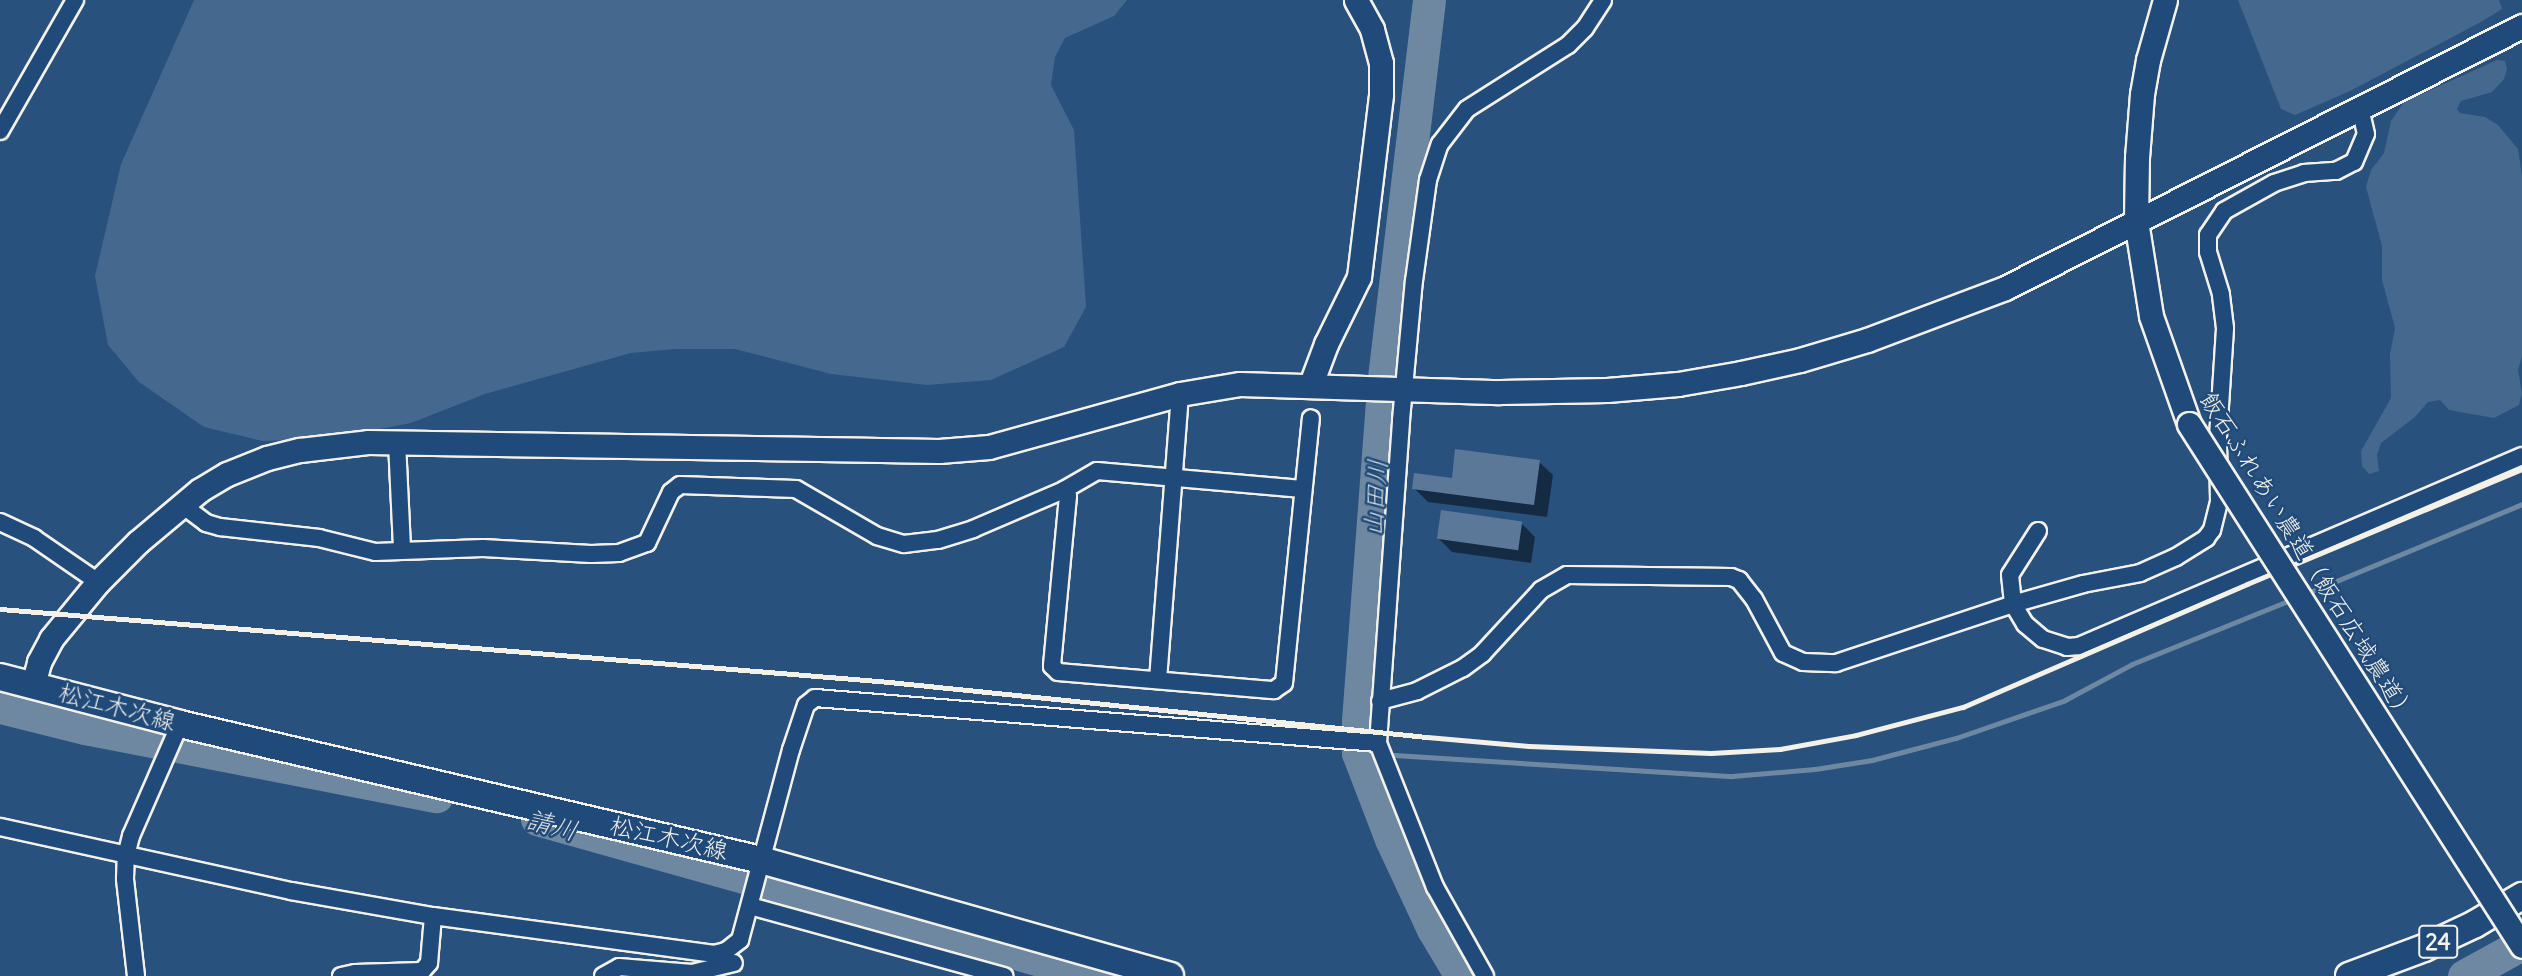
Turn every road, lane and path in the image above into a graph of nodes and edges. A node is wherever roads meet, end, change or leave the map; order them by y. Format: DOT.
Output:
graph roads {
  1 [pos="75,0"];
  2 [pos="1356,0"];
  3 [pos="1603,0"];
  4 [pos="2165,0"];
  5 [pos="2522,26"];
  6 [pos="2360,108"];
  7 [pos="0,131"];
  8 [pos="2136,221"];
  9 [pos="1311,384"];
  10 [pos="1390,388"];
  11 [pos="1180,394"];
  12 [pos="1311,418"];
  13 [pos="397,442"];
  14 [pos="2522,456"];
  15 [pos="1174,478"];
  16 [pos="1302,489"];
  17 [pos="1064,490"];
  18 [pos="181,504"];
  19 [pos="0,522"];
  20 [pos="2038,531"];
  21 [pos="402,550"];
  22 [pos="98,582"];
  23 [pos="2013,604"];
  24 [pos="0,677"];
  25 [pos="1158,680"];
  26 [pos="33,685"];
  27 [pos="1380,701"];
  28 [pos="177,731"];
  29 [pos="1372,743"];
  30 [pos="0,827"];
  31 [pos="126,856"];
  32 [pos="761,860"];
  33 [pos="2522,896"];
  34 [pos="750,906"];
  35 [pos="433,916"];
  36 [pos="740,940"];
  37 [pos="2522,946"];
  38 [pos="732,970"];
  39 [pos="136,976"];
  40 [pos="341,976"];
  41 [pos="603,976"];
  42 [pos="1005,976"];
  43 [pos="1170,976"];
  44 [pos="1485,976"];
  45 [pos="2348,976"];
  1 -- 7 [label="street"];
  2 -- 9 [label="street"];
  3 -- 10 [label="street"];
  4 -- 8 [label="street, 飯石ふれあい農道（飯石広域農道）"];
  5 -- 6 [label="street"];
  6 -- 8 [label="street"];
  6 -- 23 [label="street"];
  8 -- 10 [label="street"];
  8 -- 37 [label="street, 飯石ふれあい農道（飯石広域農道）, bridge"];
  9 -- 10 [label="street"];
  9 -- 11 [label="street"];
  10 -- 27 [label="street"];
  11 -- 13 [label="street"];
  11 -- 15 [label="street"];
  12 -- 16 [label="street"];
  13 -- 18 [label="street"];
  13 -- 21 [label="street"];
  14 -- 23 [label="street"];
  15 -- 16 [label="street"];
  15 -- 17 [label="street"];
  15 -- 25 [label="street"];
  16 -- 25 [label="street"];
  17 -- 21 [label="street"];
  17 -- 25 [label="street"];
  18 -- 21 [label="street"];
  18 -- 22 [label="street"];
  19 -- 22 [label="street"];
  20 -- 23 [label="street"];
  22 -- 26 [label="street"];
  23 -- 27 [label="street"];
  24 -- 26 [label="main road, 松江木次線"];
  26 -- 28 [label="main road, 松江木次線"];
  27 -- 29 [label="street"];
  28 -- 31 [label="street"];
  28 -- 32 [label="main road, 松江木次線"];
  29 -- 32 [label="street"];
  29 -- 44 [label="street"];
  30 -- 31 [label="street"];
  31 -- 35 [label="street"];
  31 -- 39 [label="street"];
  32 -- 34 [label="street"];
  32 -- 43 [label="main road, 松江木次線"];
  33 -- 45 [label="main road, 24"];
  34 -- 36 [label="street"];
  34 -- 42 [label="street"];
  35 -- 36 [label="street"];
  35 -- 40 [label="street"];
  36 -- 38 [label="street"];
  38 -- 41 [label="street"];
}
